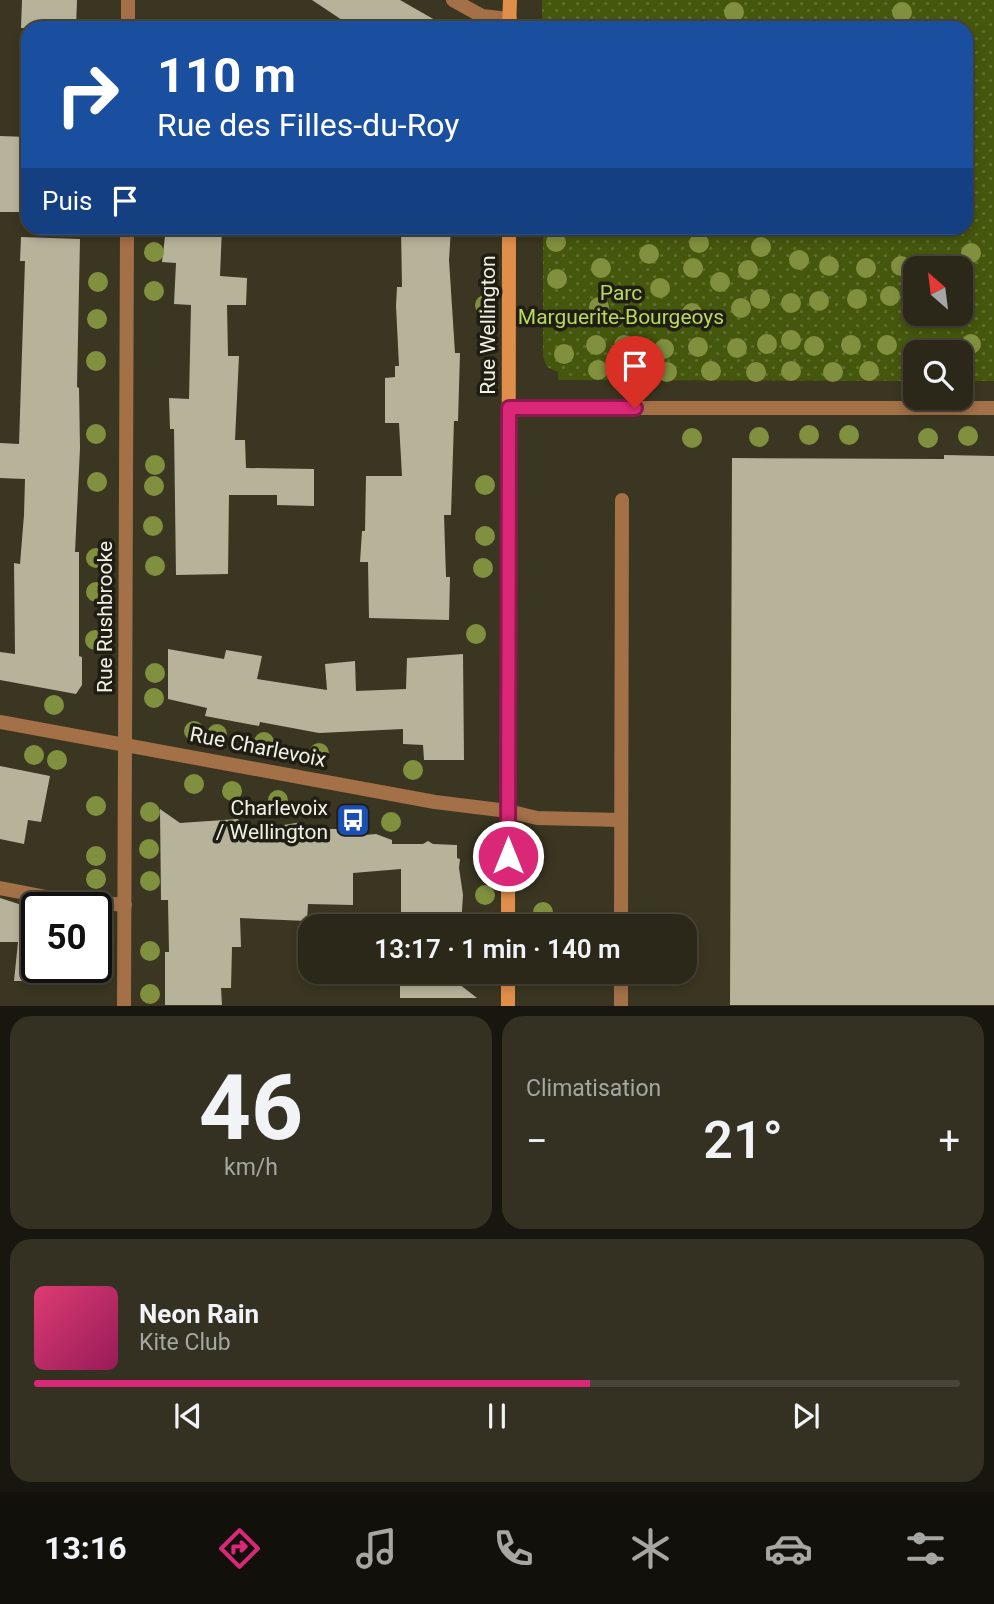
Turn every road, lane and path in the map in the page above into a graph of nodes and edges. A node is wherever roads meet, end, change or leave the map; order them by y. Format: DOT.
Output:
graph roads {
  1 [pos="128,0"];
  2 [pos="453,0"];
  3 [pos="510,0"];
  4 [pos="128,21"];
  5 [pos="501,21"];
  6 [pos="509,21"];
  7 [pos="127,235"];
  8 [pos="509,235"];
  9 [pos="509,408"];
  10 [pos="994,408"];
  11 [pos="622,500"];
  12 [pos="0,722"];
  13 [pos="126,743"];
  14 [pos="508,811"];
  15 [pos="621,820"];
  16 [pos="0,888"];
  17 [pos="125,905"];
  18 [pos="508,914"];
  19 [pos="621,914"];
  20 [pos="508,984"];
  21 [pos="621,984"];
  22 [pos="124,1006"];
  23 [pos="508,1006"];
  24 [pos="621,1006"];
  1 -- 4 [label="street"];
  2 -- 5 [label="street"];
  3 -- 6 [label="main road"];
  7 -- 13 [label="street, Rue Rushbrooke"];
  8 -- 9 [label="main road, Rue Wellington"];
  9 -- 10 [label="street"];
  9 -- 14 [label="main road, Rue Wellington"];
  11 -- 15 [label="street"];
  12 -- 13 [label="street, Rue Charlevoix"];
  13 -- 14 [label="street, Rue Charlevoix"];
  13 -- 17 [label="street, Rue Rushbrooke"];
  14 -- 15 [label="street, Rue Charlevoix"];
  14 -- 18 [label="main road, Rue Wellington"];
  15 -- 19 [label="street"];
  16 -- 17 [label="street"];
  17 -- 22 [label="street, Rue Rushbrooke"];
  20 -- 23 [label="main road"];
  21 -- 24 [label="street"];
}
